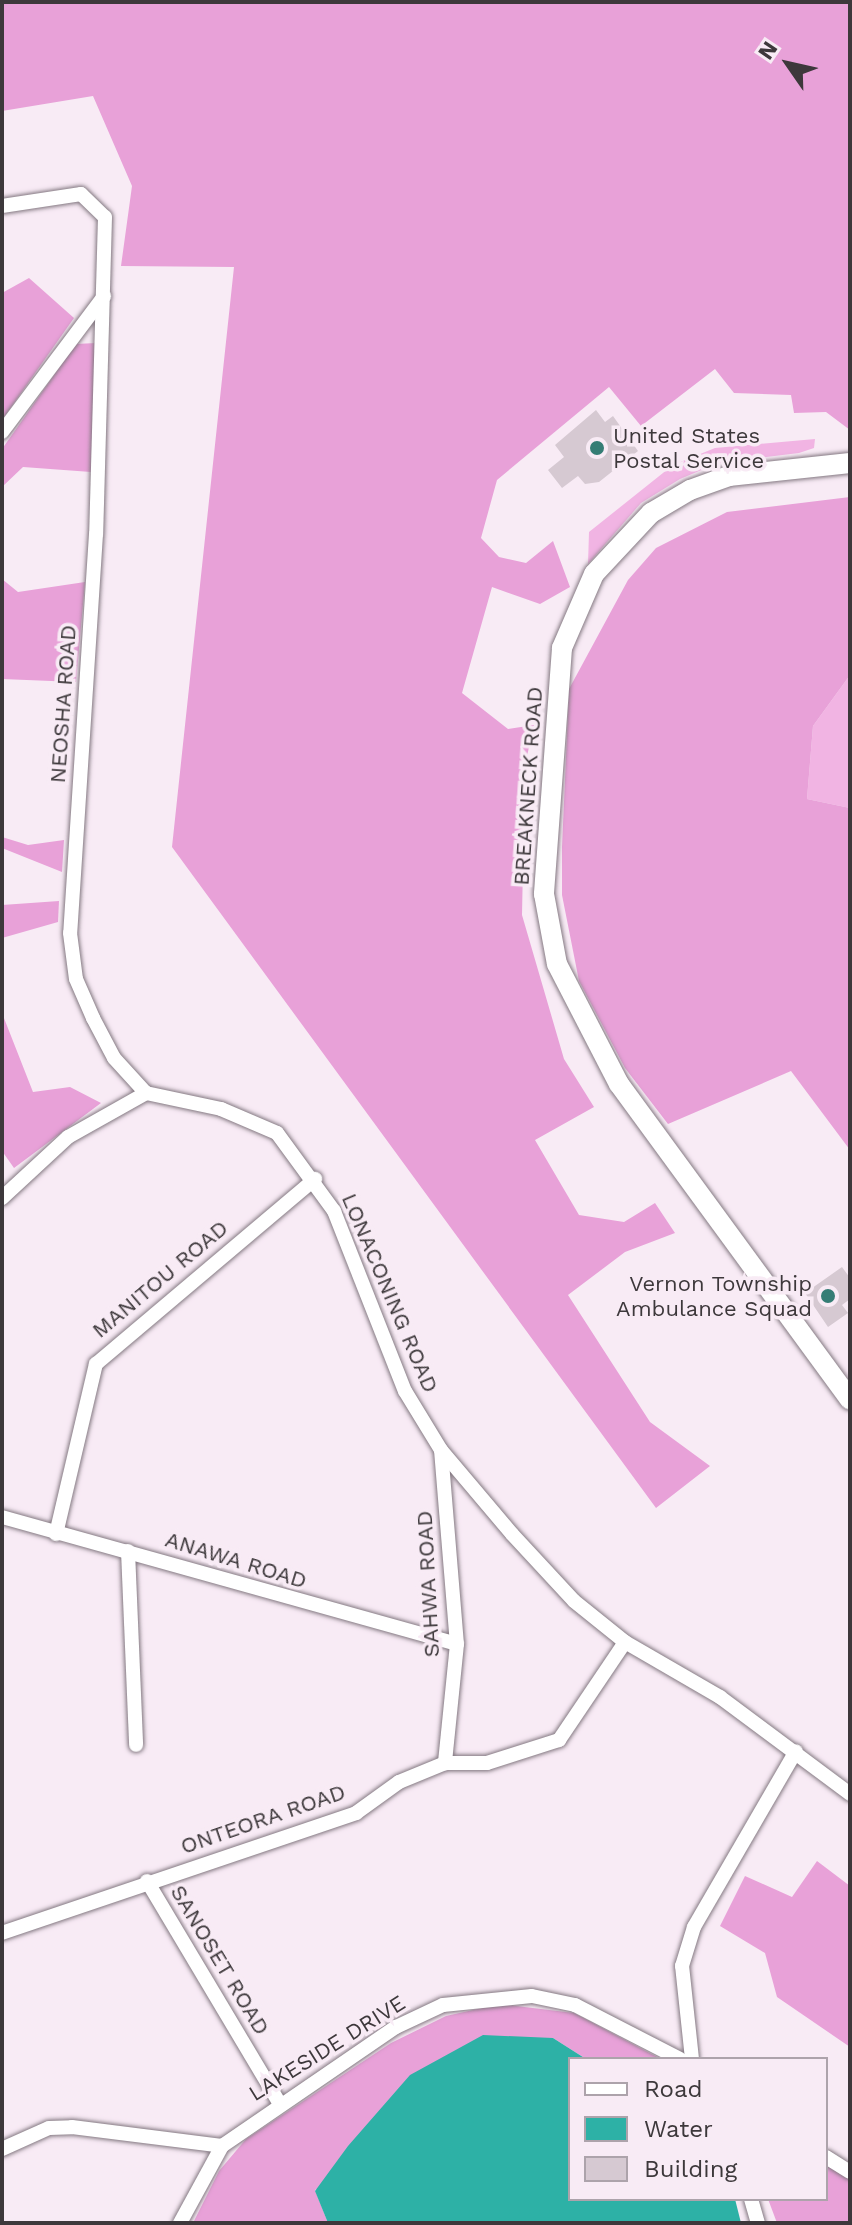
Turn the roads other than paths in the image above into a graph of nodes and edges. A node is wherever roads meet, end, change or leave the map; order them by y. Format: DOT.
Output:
graph roads {
  1 [pos="2,206"];
  2 [pos="104,296"];
  3 [pos="2,432"];
  4 [pos="850,463"];
  5 [pos="146,1093"];
  6 [pos="315,1179"];
  7 [pos="2,1198"];
  8 [pos="850,1400"];
  9 [pos="441,1450"];
  10 [pos="2,1517"];
  11 [pos="56,1534"];
  12 [pos="128,1551"];
  13 [pos="625,1642"];
  14 [pos="457,1644"];
  15 [pos="136,1745"];
  16 [pos="796,1751"];
  17 [pos="445,1763"];
  18 [pos="850,1794"];
  19 [pos="147,1881"];
  20 [pos="2,1933"];
  21 [pos="676,2057"];
  22 [pos="692,2057"];
  23 [pos="280,2104"];
  24 [pos="222,2146"];
  25 [pos="2,2149"];
  26 [pos="828,2158"];
  27 [pos="850,2172"];
  28 [pos="752,2201"];
  29 [pos="180,2223"];
  30 [pos="758,2223"];
  1 -- 2 [label="street, NEOSHA ROAD"];
  2 -- 3 [label="street"];
  2 -- 5 [label="street, NEOSHA ROAD"];
  4 -- 8 [label="street, BREAKNECK ROAD"];
  5 -- 6 [label="street, LONACONING ROAD"];
  5 -- 7 [label="street"];
  6 -- 9 [label="street, LONACONING ROAD"];
  6 -- 11 [label="street, MANITOU ROAD"];
  9 -- 13 [label="street, LONACONING ROAD"];
  9 -- 14 [label="street, SAHWA ROAD"];
  10 -- 11 [label="street, ANAWA ROAD"];
  11 -- 12 [label="street, ANAWA ROAD"];
  12 -- 14 [label="street, ANAWA ROAD"];
  12 -- 15 [label="street"];
  13 -- 16 [label="street, LONACONING ROAD"];
  13 -- 17 [label="street, ONTEORA ROAD"];
  14 -- 17 [label="street, SAHWA ROAD"];
  16 -- 18 [label="street, LONACONING ROAD"];
  16 -- 22 [label="street"];
  17 -- 19 [label="street, ONTEORA ROAD"];
  19 -- 20 [label="street, ONTEORA ROAD"];
  19 -- 23 [label="street, SANOSET ROAD"];
  21 -- 23 [label="street, LAKESIDE DRIVE"];
  23 -- 24 [label="street, LAKESIDE DRIVE"];
  24 -- 25 [label="street"];
  24 -- 29 [label="street, LAKESIDE DRIVE"];
  26 -- 27 [label="street"];
  28 -- 30 [label="street"];
}
